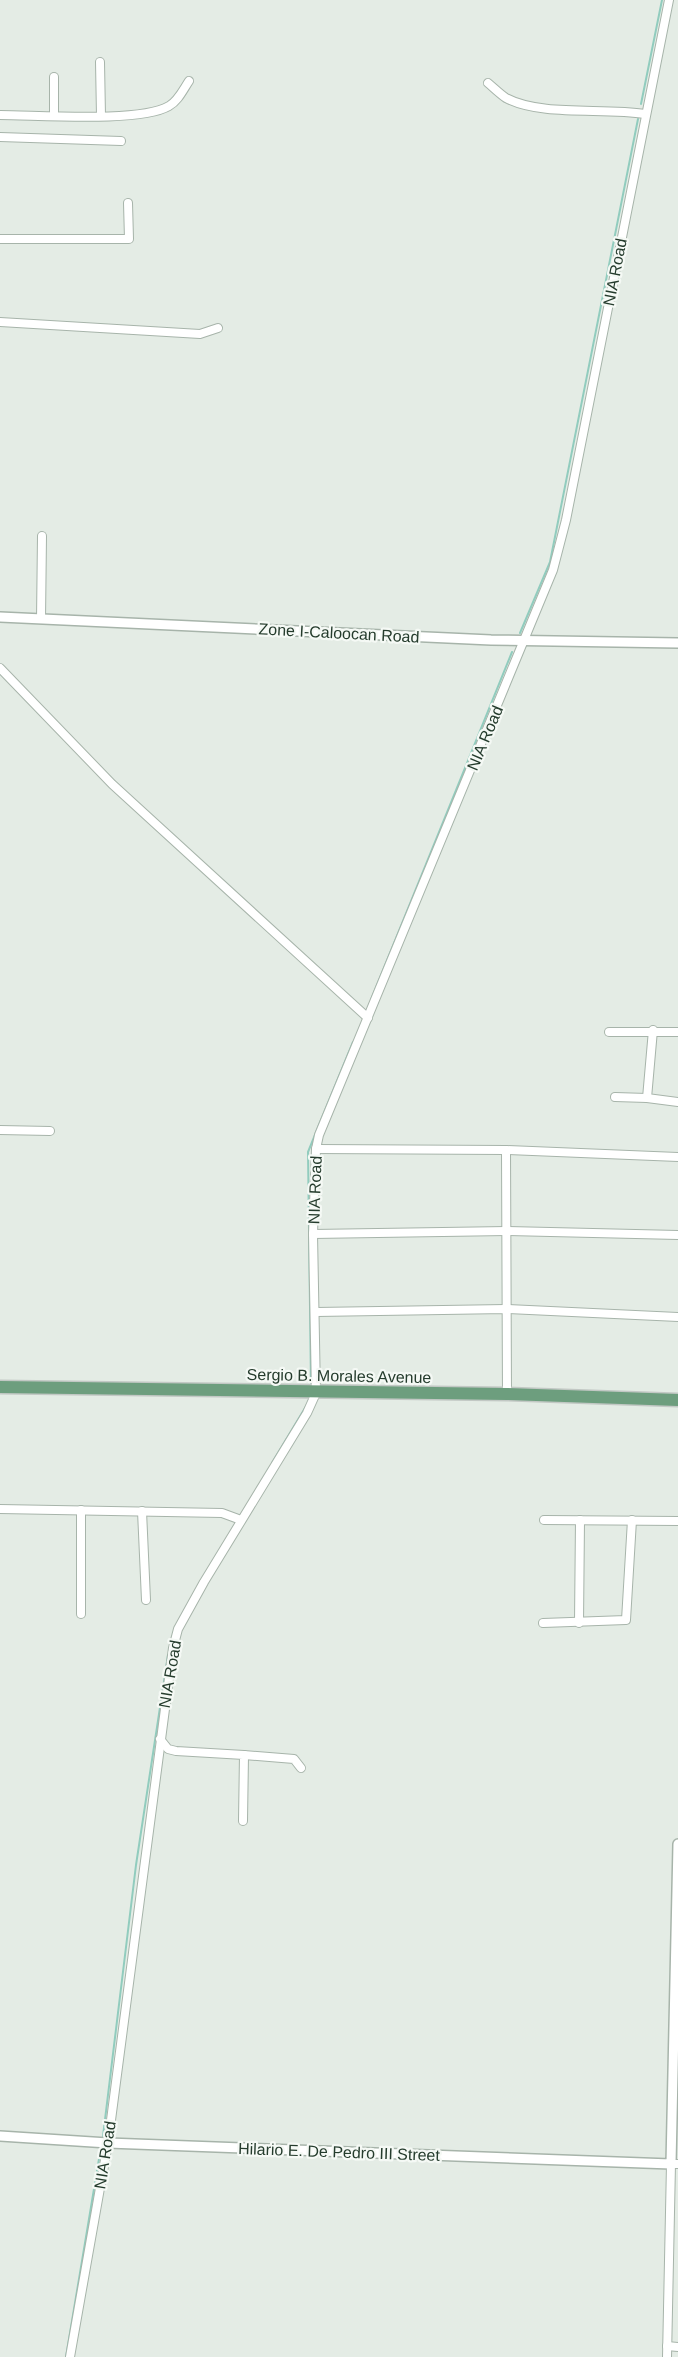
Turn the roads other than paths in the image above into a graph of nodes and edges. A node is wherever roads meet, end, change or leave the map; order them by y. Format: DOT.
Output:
graph roads {
  1 [pos="669,0"];
  2 [pos="100,62"];
  3 [pos="54,78"];
  4 [pos="189,81"];
  5 [pos="488,83"];
  6 [pos="645,114"];
  7 [pos="0,115"];
  8 [pos="54,115"];
  9 [pos="101,116"];
  10 [pos="0,137"];
  11 [pos="121,141"];
  12 [pos="128,203"];
  13 [pos="0,239"];
  14 [pos="0,322"];
  15 [pos="218,328"];
  16 [pos="42,536"];
  17 [pos="0,617"];
  18 [pos="41,619"];
  19 [pos="525,640"];
  20 [pos="678,643"];
  21 [pos="0,668"];
  22 [pos="368,1018"];
  23 [pos="653,1030"];
  24 [pos="609,1032"];
  25 [pos="678,1032"];
  26 [pos="615,1097"];
  27 [pos="647,1098"];
  28 [pos="678,1102"];
  29 [pos="0,1130"];
  30 [pos="50,1131"];
  31 [pos="316,1149"];
  32 [pos="506,1150"];
  33 [pos="678,1157"];
  34 [pos="507,1231"];
  35 [pos="314,1234"];
  36 [pos="678,1235"];
  37 [pos="506,1310"];
  38 [pos="316,1312"];
  39 [pos="678,1317"];
  40 [pos="0,1387"];
  41 [pos="316,1393"];
  42 [pos="507,1394"];
  43 [pos="678,1400"];
  44 [pos="0,1509"];
  45 [pos="81,1510"];
  46 [pos="142,1511"];
  47 [pos="237,1518"];
  48 [pos="544,1520"];
  49 [pos="580,1520"];
  50 [pos="632,1520"];
  51 [pos="678,1521"];
  52 [pos="146,1600"];
  53 [pos="81,1614"];
  54 [pos="543,1623"];
  55 [pos="579,1623"];
  56 [pos="160,1738"];
  57 [pos="244,1755"];
  58 [pos="301,1768"];
  59 [pos="243,1821"];
  60 [pos="678,1845"];
  61 [pos="0,2136"];
  62 [pos="108,2143"];
  63 [pos="675,2164"];
  64 [pos="667,2346"];
  65 [pos="678,2347"];
  66 [pos="70,2357"];
  67 [pos="667,2357"];
  1 -- 6 [label="street, NIA Road"];
  2 -- 9 [label="street"];
  3 -- 8 [label="street"];
  4 -- 9 [label="street"];
  5 -- 6 [label="street"];
  6 -- 19 [label="street, NIA Road"];
  7 -- 8 [label="street"];
  8 -- 9 [label="street"];
  10 -- 11 [label="street"];
  12 -- 13 [label="street"];
  14 -- 15 [label="street"];
  16 -- 18 [label="street"];
  17 -- 18 [label="street, Zone I-Caloocan Road"];
  18 -- 19 [label="street, Zone I-Caloocan Road"];
  19 -- 20 [label="street, Zone I-Caloocan Road"];
  19 -- 22 [label="street, NIA Road"];
  21 -- 22 [label="street"];
  22 -- 31 [label="street, NIA Road"];
  23 -- 24 [label="street"];
  23 -- 25 [label="street"];
  23 -- 27 [label="street"];
  26 -- 27 [label="street"];
  27 -- 28 [label="street"];
  29 -- 30 [label="street"];
  31 -- 32 [label="street"];
  31 -- 35 [label="street, NIA Road"];
  32 -- 33 [label="street"];
  32 -- 34 [label="street"];
  34 -- 35 [label="street"];
  34 -- 36 [label="street"];
  34 -- 37 [label="street"];
  35 -- 38 [label="street, NIA Road"];
  37 -- 38 [label="street"];
  37 -- 39 [label="street"];
  37 -- 42 [label="street"];
  38 -- 41 [label="street, NIA Road"];
  40 -- 41 [label="main road, Sergio B. Morales Avenue"];
  41 -- 42 [label="main road, Sergio B. Morales Avenue"];
  41 -- 47 [label="street, NIA Road"];
  42 -- 43 [label="main road, Sergio B. Morales Avenue"];
  44 -- 45 [label="street"];
  45 -- 46 [label="street"];
  45 -- 53 [label="street"];
  46 -- 47 [label="street"];
  46 -- 52 [label="street"];
  47 -- 56 [label="street, NIA Road"];
  48 -- 49 [label="street"];
  49 -- 50 [label="street"];
  49 -- 55 [label="street"];
  50 -- 51 [label="street"];
  50 -- 55 [label="street"];
  54 -- 55 [label="street"];
  56 -- 57 [label="street"];
  56 -- 62 [label="street, NIA Road"];
  57 -- 58 [label="street"];
  57 -- 59 [label="street"];
  60 -- 63 [label="street"];
  61 -- 62 [label="street, Hilario E. De Pedro III Street"];
  62 -- 63 [label="street, Hilario E. De Pedro III Street"];
  62 -- 66 [label="street, NIA Road"];
  63 -- 64 [label="street"];
  64 -- 65 [label="street"];
  64 -- 67 [label="street"];
}
